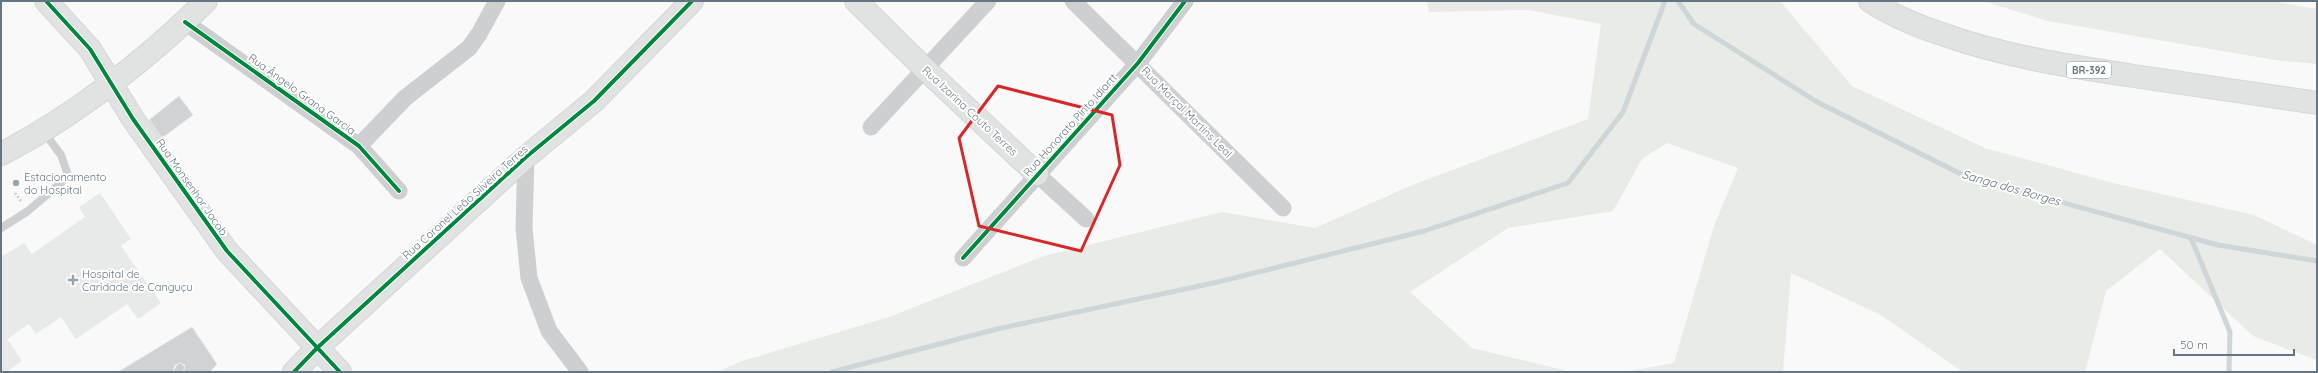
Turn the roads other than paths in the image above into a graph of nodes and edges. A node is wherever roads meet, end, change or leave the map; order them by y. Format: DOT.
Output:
graph roads {
  1 [pos="46,1"];
  2 [pos="206,1"];
  3 [pos="497,1"];
  4 [pos="692,1"];
  5 [pos="856,1"];
  6 [pos="988,1"];
  7 [pos="1073,1"];
  8 [pos="1185,1"];
  9 [pos="1870,1"];
  10 [pos="185,22"];
  11 [pos="1138,63"];
  12 [pos="925,69"];
  13 [pos="110,83"];
  14 [pos="2317,104"];
  15 [pos="871,127"];
  16 [pos="43,131"];
  17 [pos="359,146"];
  18 [pos="3,152"];
  19 [pos="526,157"];
  20 [pos="1037,174"];
  21 [pos="399,191"];
  22 [pos="1282,208"];
  23 [pos="1086,218"];
  24 [pos="1,228"];
  25 [pos="963,258"];
  26 [pos="317,348"];
  27 [pos="294,372"];
  28 [pos="340,372"];
  29 [pos="580,372"];
  1 -- 13 [label="main road, Rua Monsenhor Jacob"];
  2 -- 10 [label="main road"];
  3 -- 17 [label="street"];
  4 -- 19 [label="main road, Rua Coronel Leão Silveira Terres"];
  5 -- 12 [label="main road, Rua Izarina Couto Terres"];
  6 -- 12 [label="street"];
  7 -- 11 [label="street, Rua Marçal Martins Leal"];
  8 -- 11 [label="street, Rua Honorato Pinto Idiartt"];
  9 -- 14 [label="main road, BR-392"];
  10 -- 13 [label="main road"];
  10 -- 17 [label="street, Rua Ângelo Grana Garcia"];
  11 -- 20 [label="street, Rua Honorato Pinto Idiartt"];
  11 -- 22 [label="street, Rua Marçal Martins Leal"];
  12 -- 15 [label="street"];
  12 -- 20 [label="main road, Rua Izarina Couto Terres"];
  13 -- 16 [label="main road"];
  13 -- 26 [label="main road, Rua Monsenhor Jacob"];
  16 -- 18 [label="main road"];
  16 -- 24 [label="lane"];
  17 -- 21 [label="street, Rua Ângelo Grana Garcia"];
  19 -- 26 [label="main road, Rua Coronel Leão Silveira Terres"];
  19 -- 29 [label="street"];
  20 -- 23 [label="street, Rua Izarina Couto Terres"];
  20 -- 25 [label="street, Rua Honorato Pinto Idiartt"];
  26 -- 27 [label="main road, Rua Coronel Leão Silveira Terres"];
  26 -- 28 [label="main road, Rua Monsenhor Jacob"];
}
